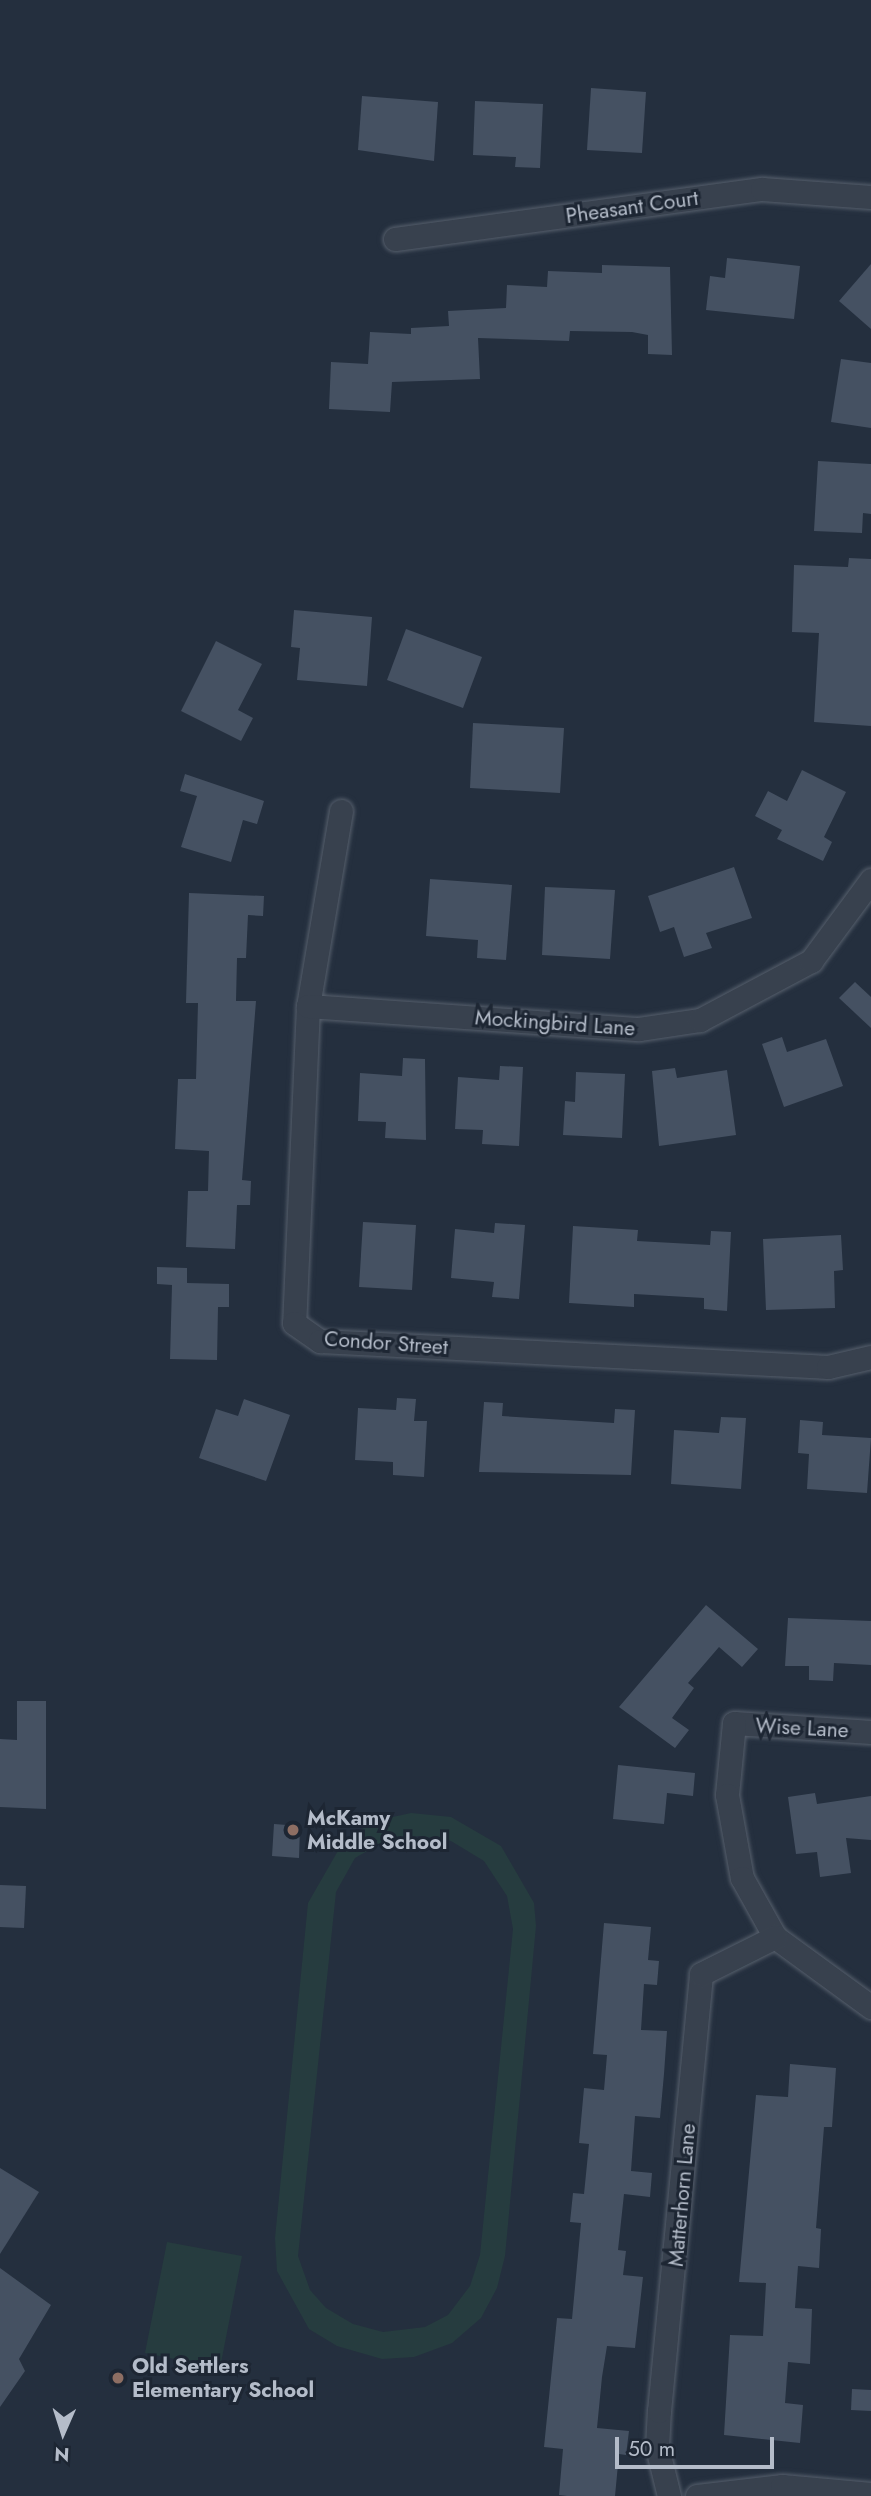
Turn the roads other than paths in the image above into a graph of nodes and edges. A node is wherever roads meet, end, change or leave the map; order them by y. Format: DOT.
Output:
graph roads {
  1 [pos="871,197"];
  2 [pos="395,239"];
  3 [pos="341,811"];
  4 [pos="871,880"];
  5 [pos="308,1006"];
  6 [pos="871,1357"];
  7 [pos="871,1732"];
  8 [pos="775,1937"];
  9 [pos="871,2007"];
  10 [pos="871,2494"];
  11 [pos="669,2496"];
  12 [pos="696,2496"];
  1 -- 2 [label="street, Pheasant Court"];
  3 -- 5 [label="street, Condor Street"];
  4 -- 5 [label="street, Mockingbird Lane"];
  5 -- 6 [label="street, Condor Street"];
  7 -- 8 [label="street, Wise Lane"];
  8 -- 9 [label="street"];
  8 -- 11 [label="street, Matterhorn Lane"];
  10 -- 12 [label="street"];
}
